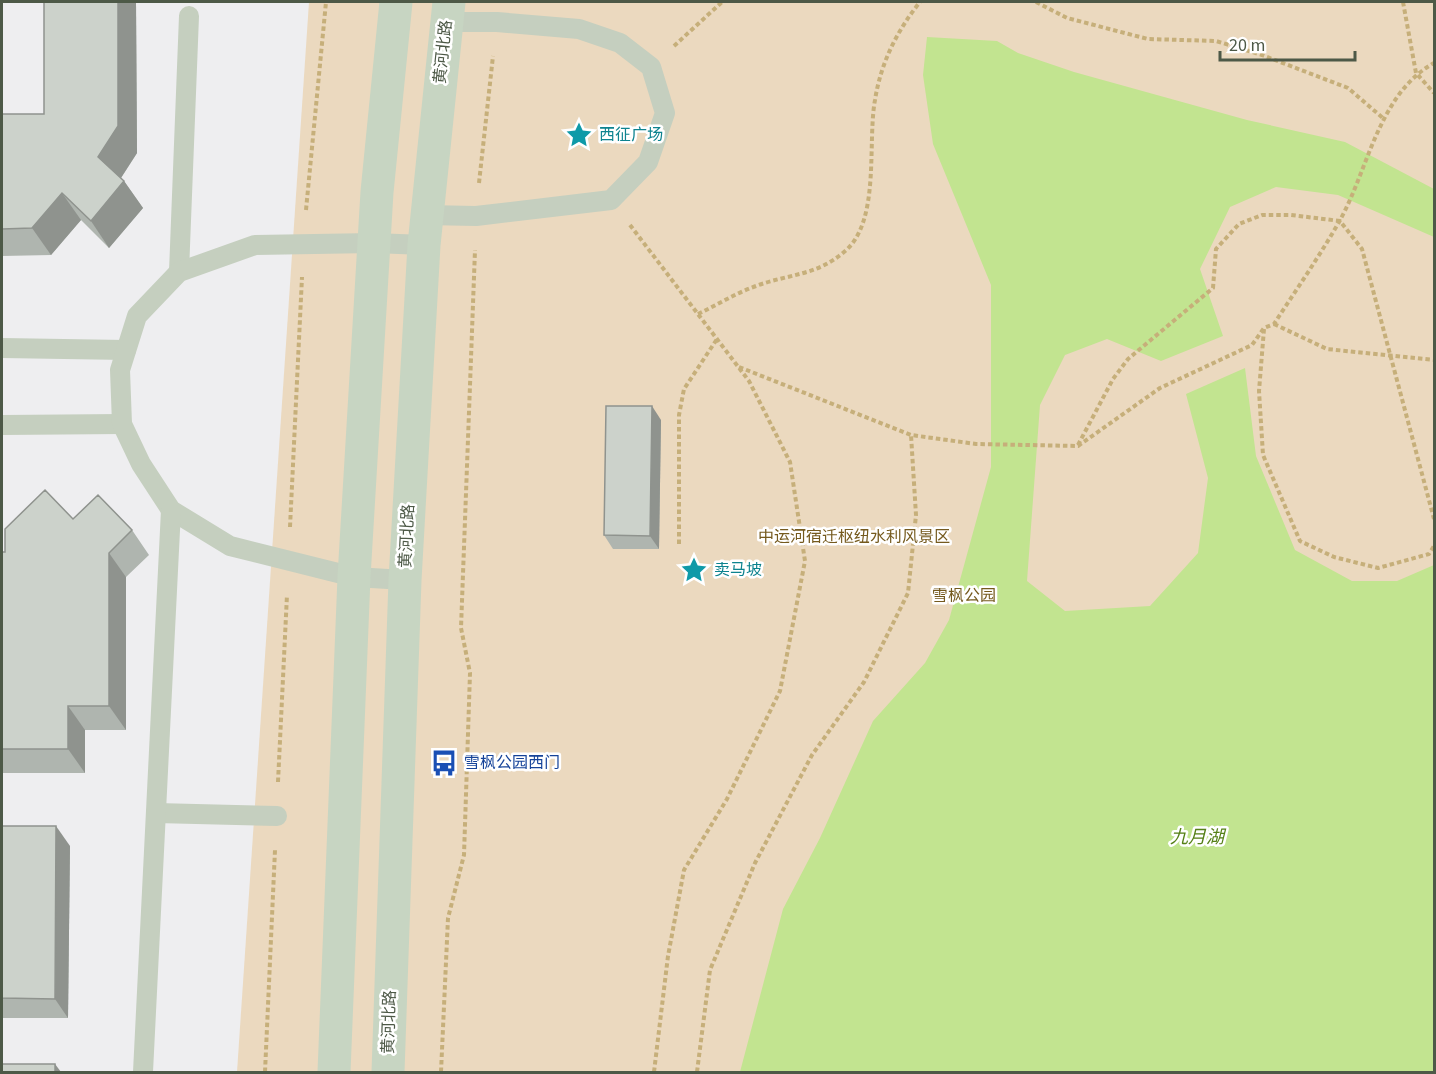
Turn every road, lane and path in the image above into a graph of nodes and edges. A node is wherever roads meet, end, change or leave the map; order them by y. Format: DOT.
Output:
graph roads {
  1 [pos="396,2"];
  2 [pos="722,2"];
  3 [pos="920,2"];
  4 [pos="1036,2"];
  5 [pos="1403,2"];
  6 [pos="447,12"];
  7 [pos="189,16"];
  8 [pos="497,22"];
  9 [pos="1434,63"];
  10 [pos="651,67"];
  11 [pos="1416,73"];
  12 [pos="1434,93"];
  13 [pos="1384,119"];
  14 [pos="611,200"];
  15 [pos="476,216"];
  16 [pos="1340,221"];
  17 [pos="425,230"];
  18 [pos="374,243"];
  19 [pos="179,272"];
  20 [pos="698,314"];
  21 [pos="1274,324"];
  22 [pos="1264,328"];
  23 [pos="717,339"];
  24 [pos="2,348"];
  25 [pos="126,350"];
  26 [pos="1392,358"];
  27 [pos="1434,360"];
  28 [pos="739,367"];
  29 [pos="122,424"];
  30 [pos="2,425"];
  31 [pos="911,435"];
  32 [pos="1078,446"];
  33 [pos="171,510"];
  34 [pos="1434,519"];
  35 [pos="679,544"];
  36 [pos="1434,546"];
  37 [pos="354,577"];
  38 [pos="405,580"];
  39 [pos="156,813"];
  40 [pos="277,816"];
  41 [pos="143,1072"];
  42 [pos="334,1072"];
  43 [pos="387,1072"];
  44 [pos="441,1072"];
  45 [pos="654,1072"];
  46 [pos="697,1072"];
  1 -- 18 [label="main road"];
  2 -- 10 [label="path"];
  3 -- 20 [label="path"];
  4 -- 13 [label="path"];
  5 -- 11 [label="path"];
  6 -- 8 [label="lane"];
  6 -- 17 [label="main road, 黄河北路"];
  7 -- 19 [label="lane"];
  8 -- 10 [label="lane"];
  8 -- 15 [label="path"];
  9 -- 11 [label="path"];
  10 -- 14 [label="lane"];
  11 -- 12 [label="path"];
  11 -- 13 [label="path"];
  13 -- 16 [label="path"];
  14 -- 15 [label="lane"];
  14 -- 20 [label="path"];
  15 -- 17 [label="lane"];
  15 -- 44 [label="path"];
  16 -- 21 [label="path"];
  16 -- 26 [label="path"];
  16 -- 32 [label="path"];
  17 -- 18 [label="lane"];
  17 -- 38 [label="main road, 黄河北路"];
  18 -- 19 [label="lane"];
  18 -- 37 [label="main road"];
  19 -- 25 [label="lane"];
  20 -- 23 [label="path"];
  21 -- 22 [label="path"];
  21 -- 26 [label="path"];
  22 -- 32 [label="path"];
  22 -- 36 [label="path"];
  23 -- 28 [label="path"];
  23 -- 35 [label="path"];
  24 -- 25 [label="lane"];
  25 -- 29 [label="lane"];
  26 -- 27 [label="path"];
  26 -- 34 [label="path"];
  28 -- 31 [label="path"];
  28 -- 45 [label="path"];
  29 -- 30 [label="lane"];
  29 -- 33 [label="lane"];
  31 -- 32 [label="path"];
  31 -- 46 [label="path"];
  33 -- 37 [label="lane"];
  33 -- 39 [label="lane"];
  37 -- 38 [label="lane"];
  37 -- 42 [label="main road"];
  38 -- 43 [label="main road, 黄河北路"];
  39 -- 40 [label="lane"];
  39 -- 41 [label="lane"];
}
